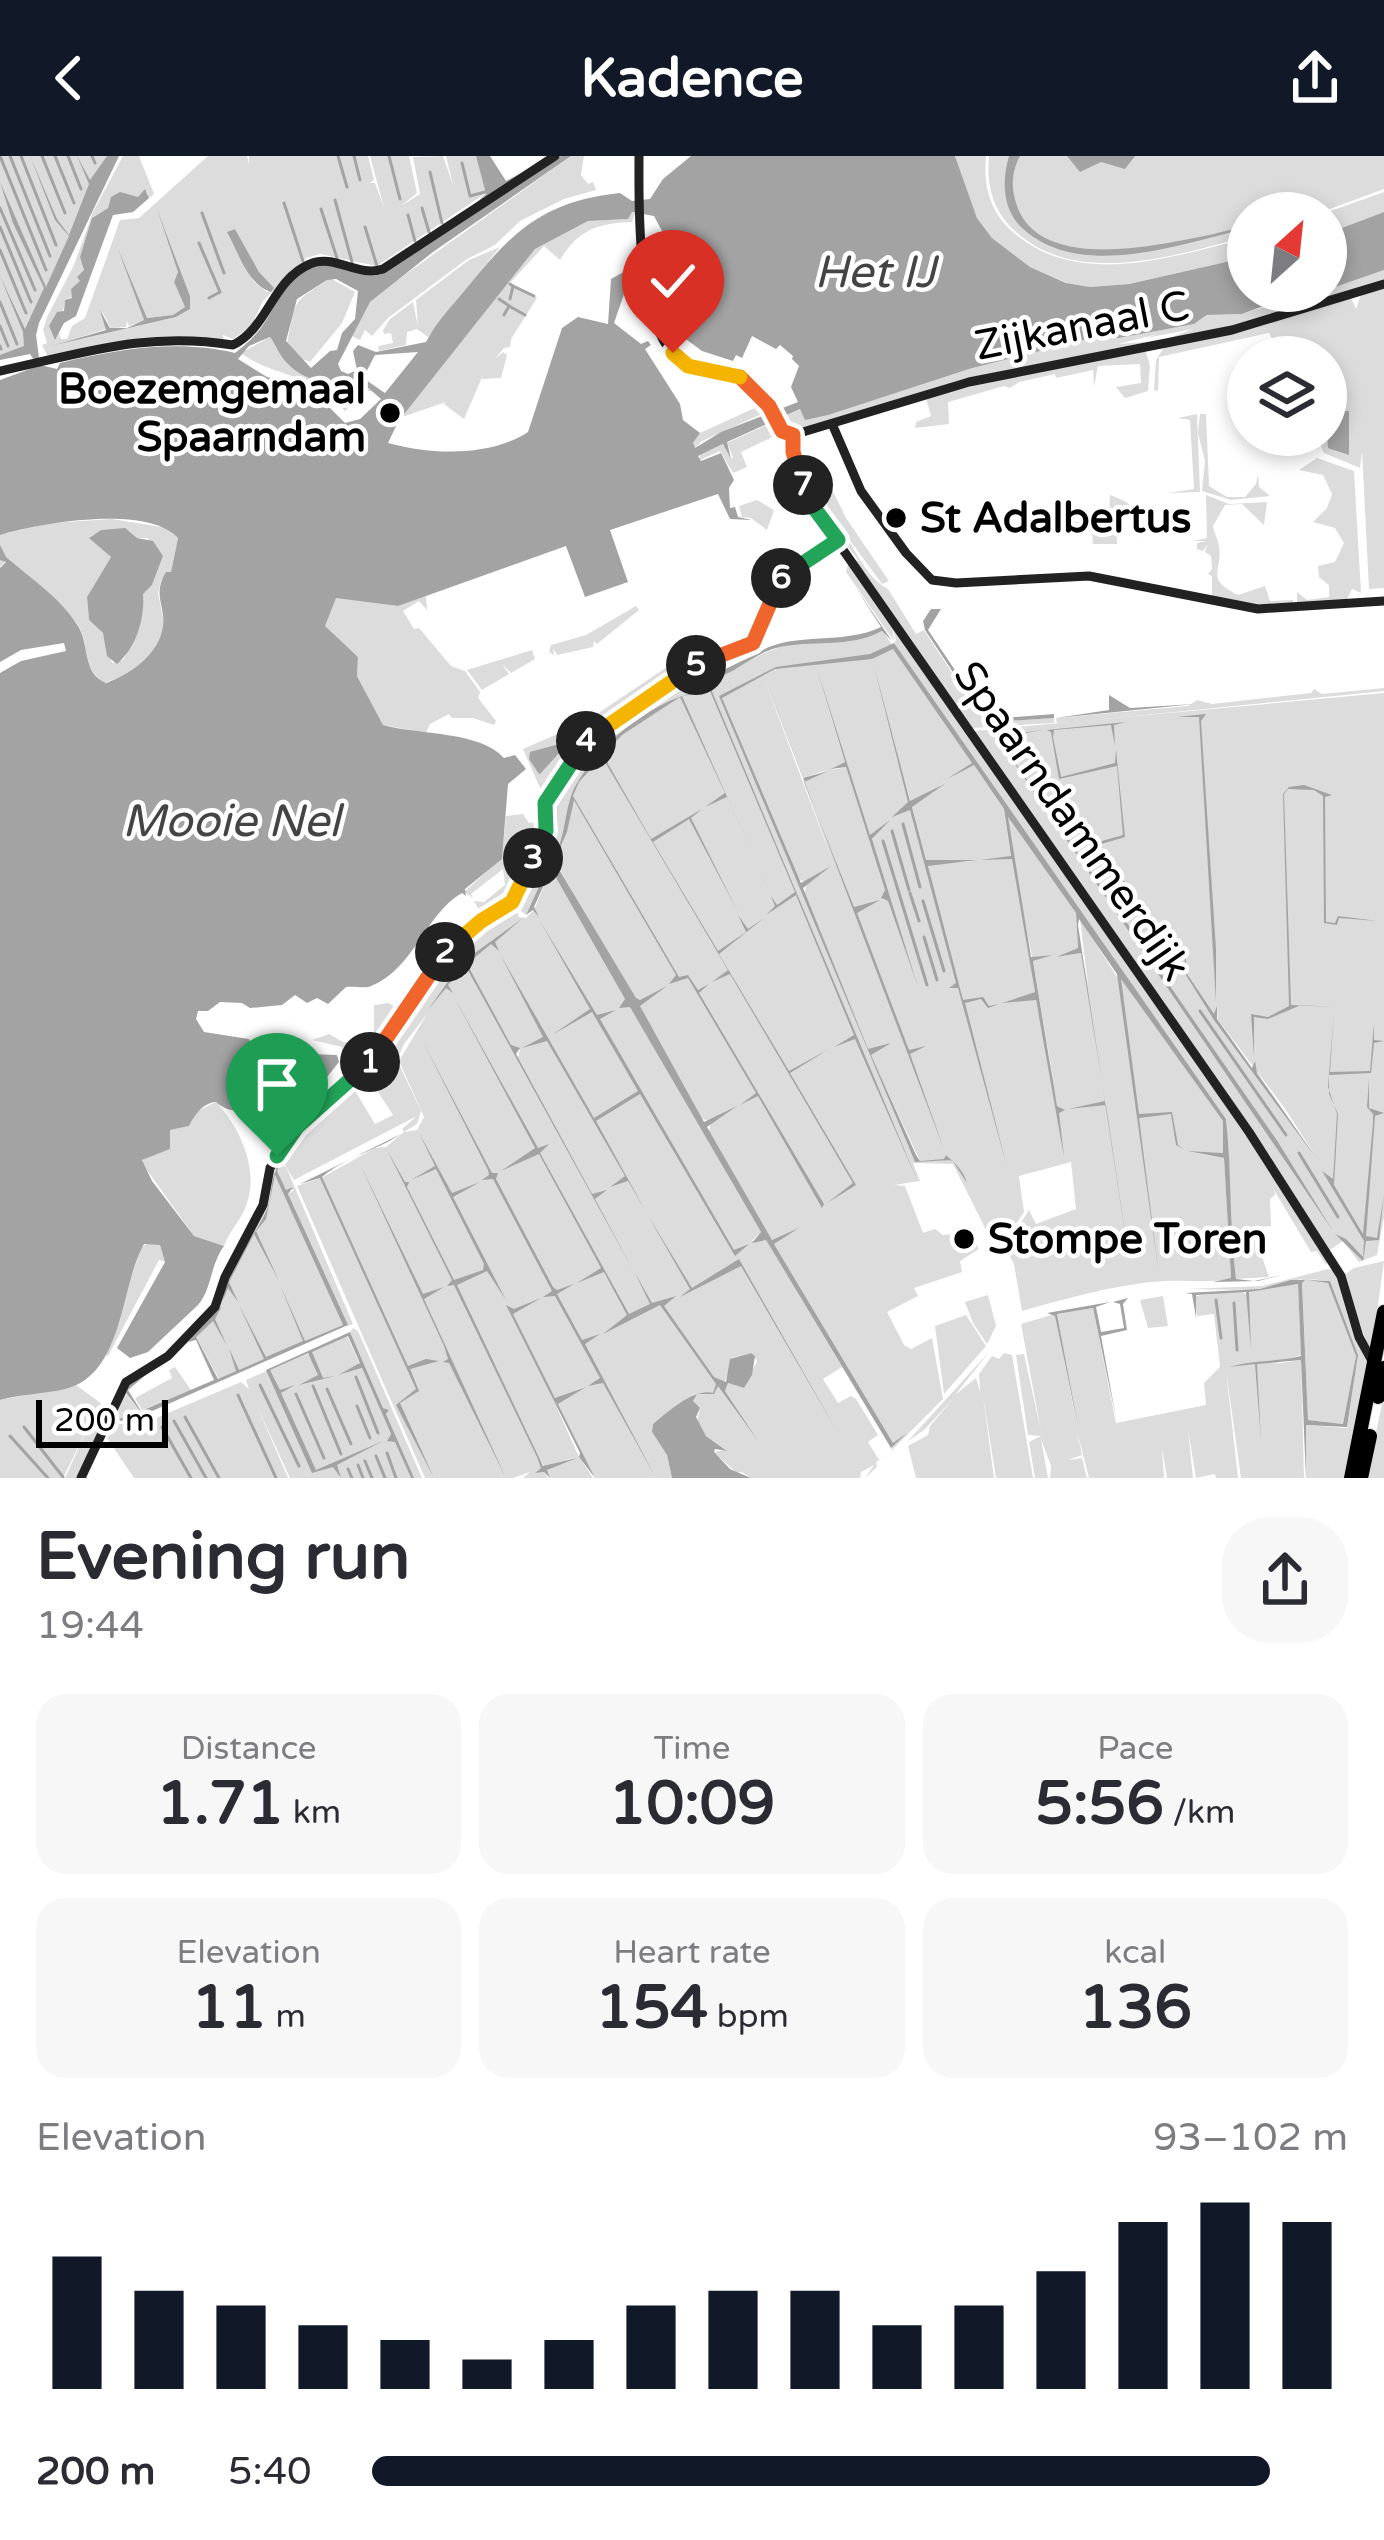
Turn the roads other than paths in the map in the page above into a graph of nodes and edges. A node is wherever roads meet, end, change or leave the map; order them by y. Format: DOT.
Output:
graph roads {
  1 [pos="556,156"];
  2 [pos="639,156"];
  3 [pos="1384,284"];
  4 [pos="0,371"];
  5 [pos="833,426"];
  6 [pos="793,435"];
  7 [pos="838,540"];
  8 [pos="1384,601"];
  9 [pos="1384,1312"];
  10 [pos="1377,1364"];
  11 [pos="81,1478"];
  12 [pos="1351,1478"];
  13 [pos="1361,1478"];
  1 -- 4 [label="street"];
  2 -- 6 [label="street"];
  3 -- 5 [label="street, Zijkanaal C"];
  5 -- 6 [label="street, Zijkanaal C"];
  5 -- 8 [label="street"];
  6 -- 7 [label="street, Spaarndammerdijk"];
  7 -- 10 [label="street, Spaarndammerdijk"];
  7 -- 11 [label="street"];
  9 -- 12 [label="highway"];
  10 -- 13 [label="highway"];
}
